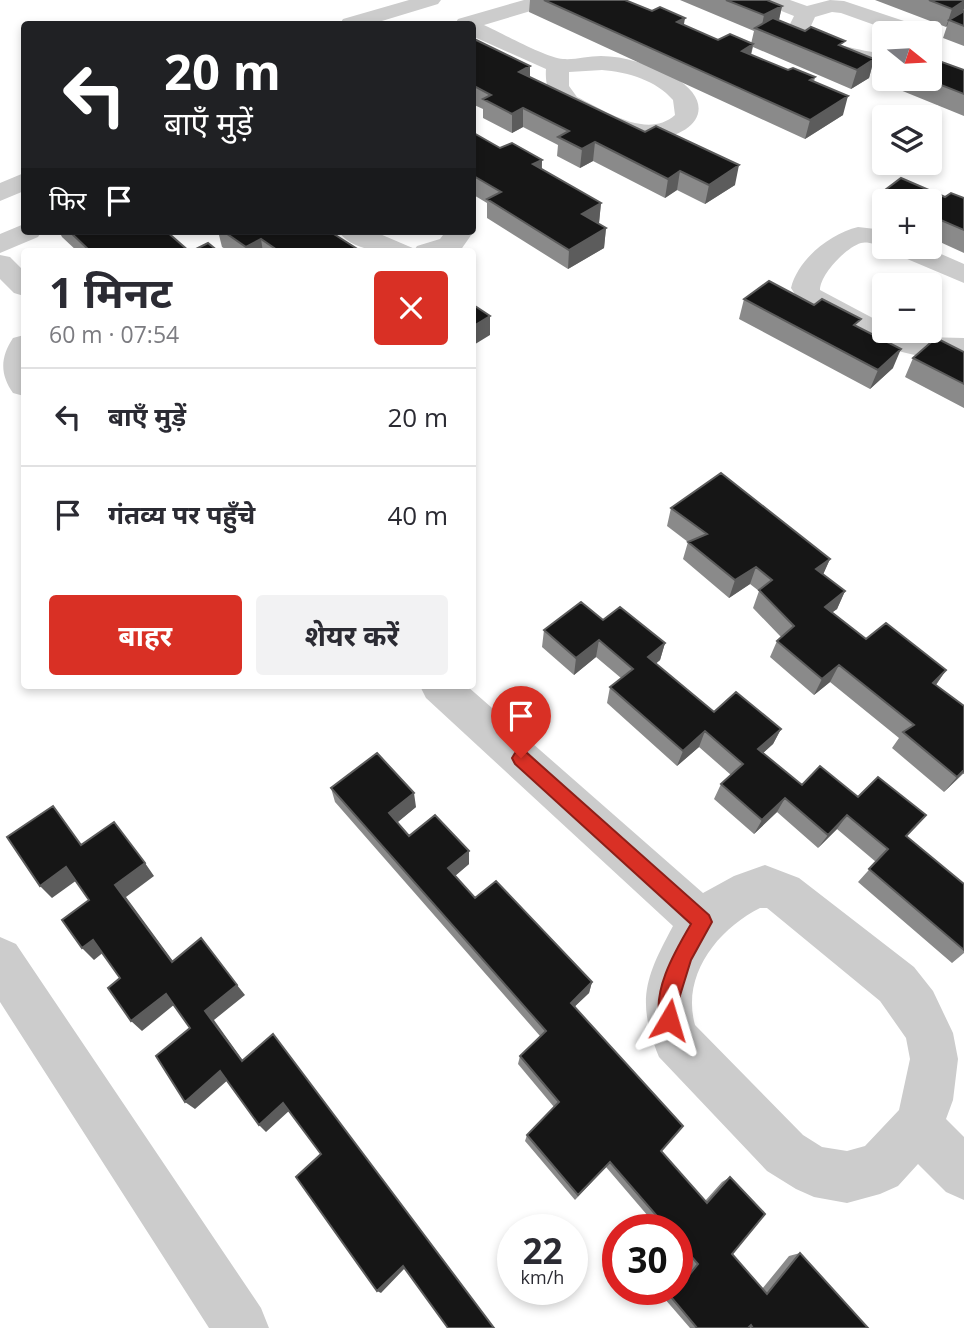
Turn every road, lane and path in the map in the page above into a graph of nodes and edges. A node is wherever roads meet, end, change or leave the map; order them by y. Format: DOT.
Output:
graph roads {
  1 [pos="431,0"];
  2 [pos="547,0"];
  3 [pos="771,0"];
  4 [pos="806,13"];
  5 [pos="361,21"];
  6 [pos="476,21"];
  7 [pos="883,21"];
  8 [pos="476,30"];
  9 [pos="872,59"];
  10 [pos="558,66"];
  11 [pos="21,182"];
  12 [pos="0,192"];
  13 [pos="21,234"];
  14 [pos="360,235"];
  15 [pos="457,235"];
  16 [pos="872,236"];
  17 [pos="0,245"];
  18 [pos="386,248"];
  19 [pos="440,248"];
  20 [pos="930,259"];
  21 [pos="0,262"];
  22 [pos="964,274"];
  23 [pos="21,283"];
  24 [pos="964,348"];
  25 [pos="21,350"];
  26 [pos="21,383"];
  27 [pos="443,689"];
  28 [pos="702,922"];
  29 [pos="0,960"];
  30 [pos="918,1127"];
  31 [pos="964,1174"];
  32 [pos="241,1328"];
  1 -- 5 [label="street"];
  2 -- 6 [label="street"];
  3 -- 4 [label="street"];
  4 -- 7 [label="street"];
  4 -- 9 [label="street"];
  8 -- 10 [label="street"];
  10 -- 10 [label="street"];
  11 -- 12 [label="street"];
  13 -- 17 [label="street"];
  14 -- 18 [label="street"];
  15 -- 19 [label="street"];
  16 -- 24 [label="street"];
  20 -- 22 [label="street"];
  21 -- 23 [label="street"];
  25 -- 26 [label="street"];
  27 -- 28 [label="street"];
  28 -- 30 [label="street"];
  28 -- 30 [label="street"];
  29 -- 32 [label="street"];
  30 -- 31 [label="street"];
}
